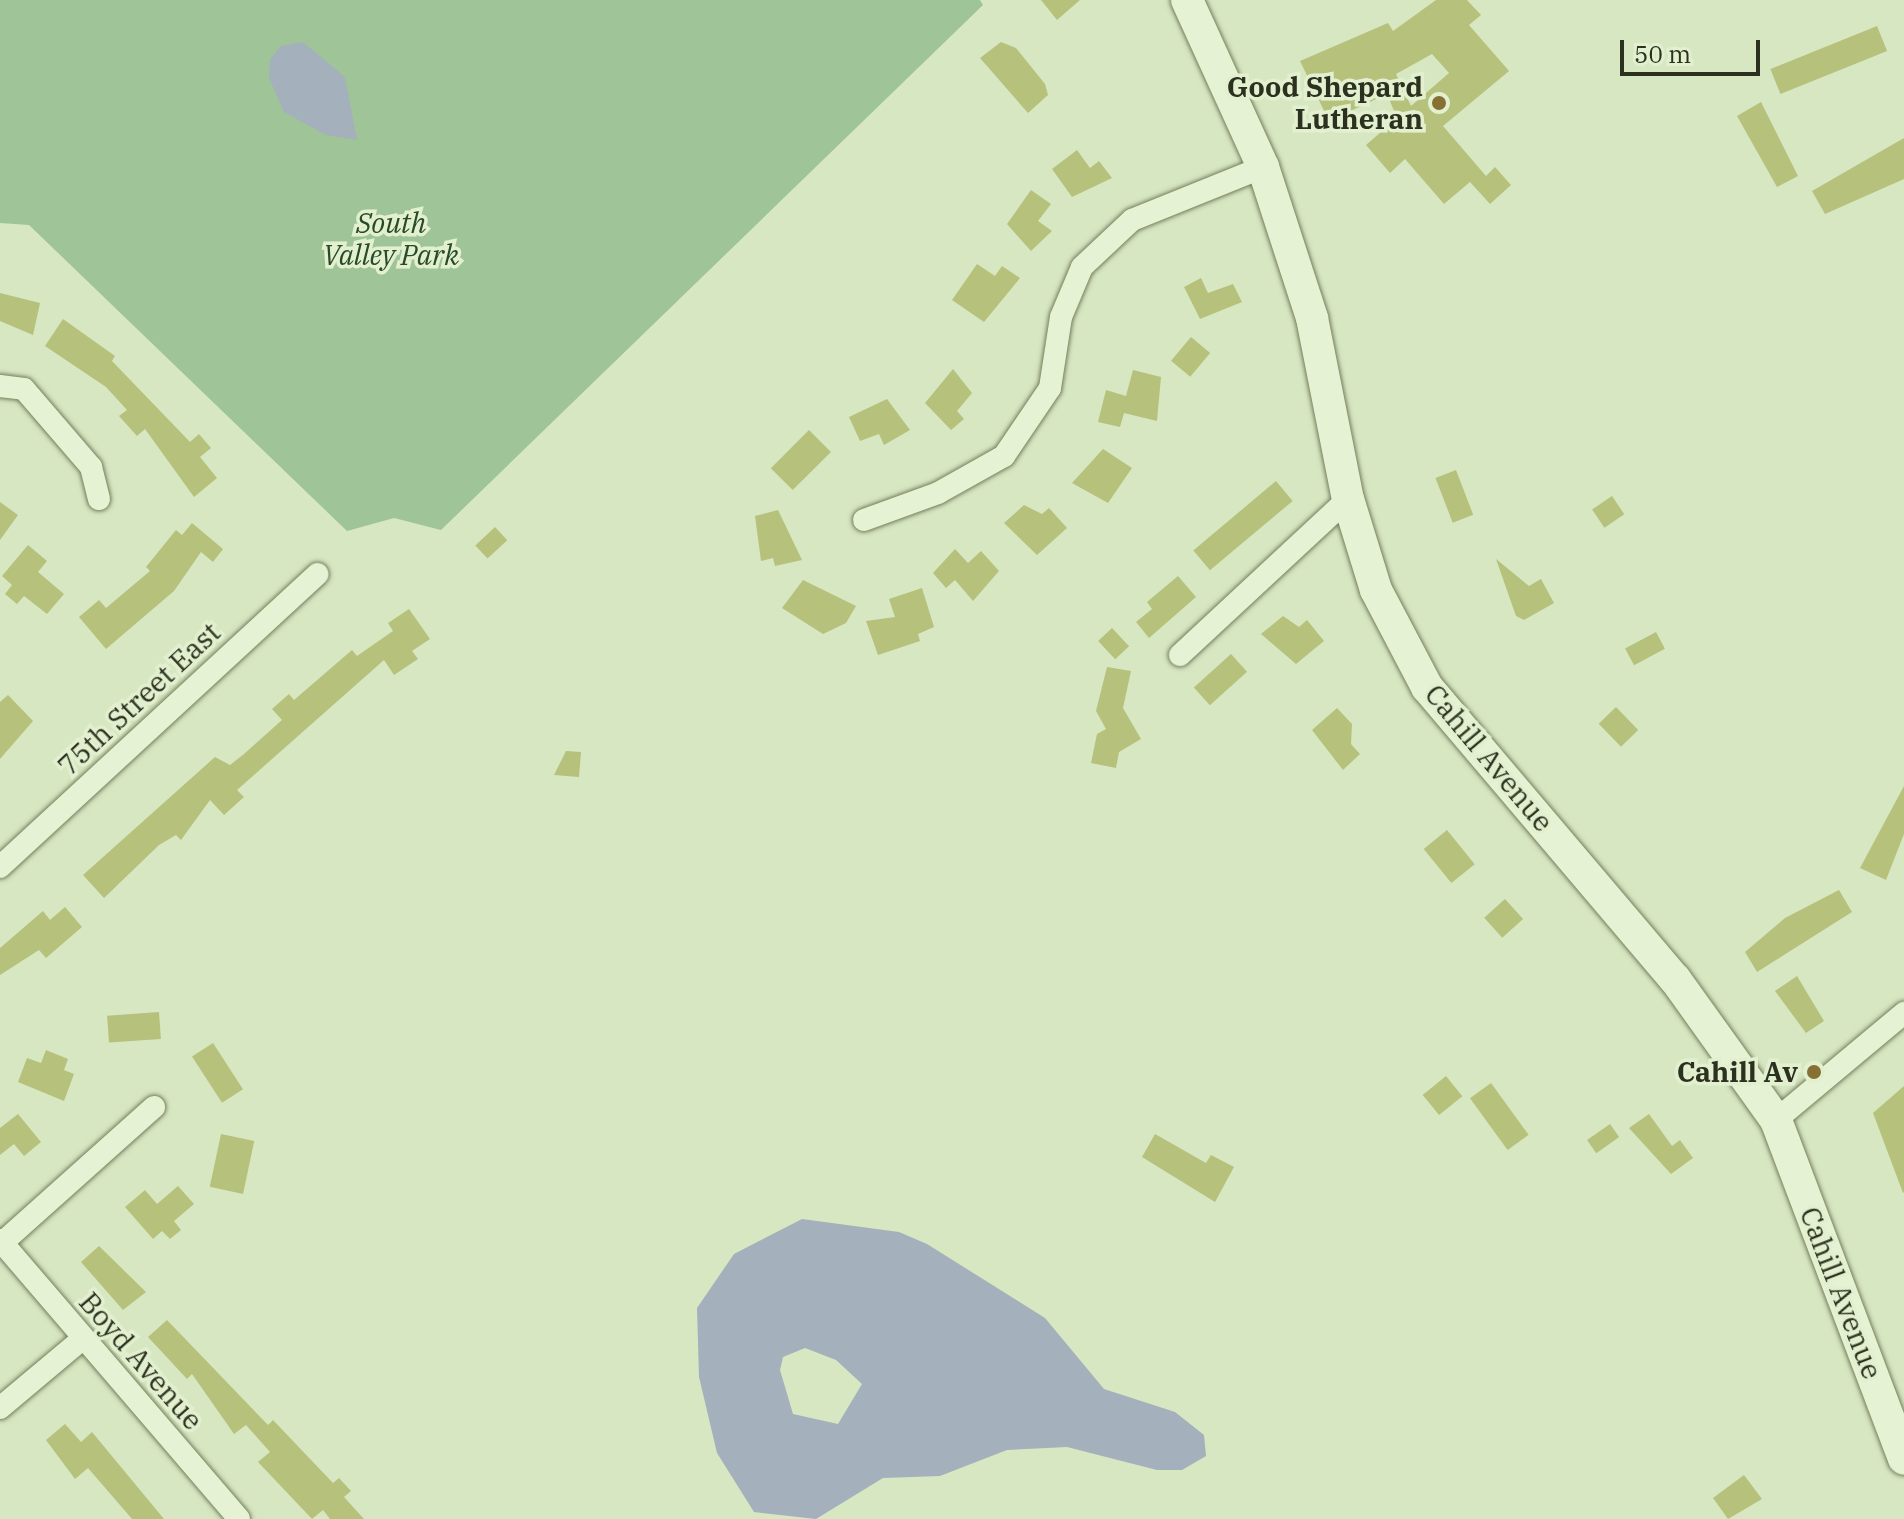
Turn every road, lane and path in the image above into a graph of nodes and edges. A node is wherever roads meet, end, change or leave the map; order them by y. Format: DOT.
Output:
graph roads {
  1 [pos="1187,0"];
  2 [pos="1263,167"];
  3 [pos="0,386"];
  4 [pos="99,499"];
  5 [pos="1348,499"];
  6 [pos="864,520"];
  7 [pos="318,574"];
  8 [pos="1180,655"];
  9 [pos="0,867"];
  10 [pos="1904,1013"];
  11 [pos="154,1107"];
  12 [pos="1776,1120"];
  13 [pos="1,1241"];
  14 [pos="81,1340"];
  15 [pos="0,1408"];
  16 [pos="1904,1459"];
  17 [pos="239,1519"];
  1 -- 2 [label="street, Cahill Avenue"];
  2 -- 5 [label="street, Cahill Avenue"];
  2 -- 6 [label="street"];
  3 -- 4 [label="street"];
  5 -- 8 [label="street"];
  5 -- 12 [label="street, Cahill Avenue"];
  7 -- 9 [label="street, 75th Street East"];
  10 -- 12 [label="street"];
  11 -- 13 [label="street"];
  12 -- 16 [label="street, Cahill Avenue"];
  13 -- 14 [label="street, Boyd Avenue"];
  14 -- 15 [label="street"];
  14 -- 17 [label="street, Boyd Avenue"];
}
